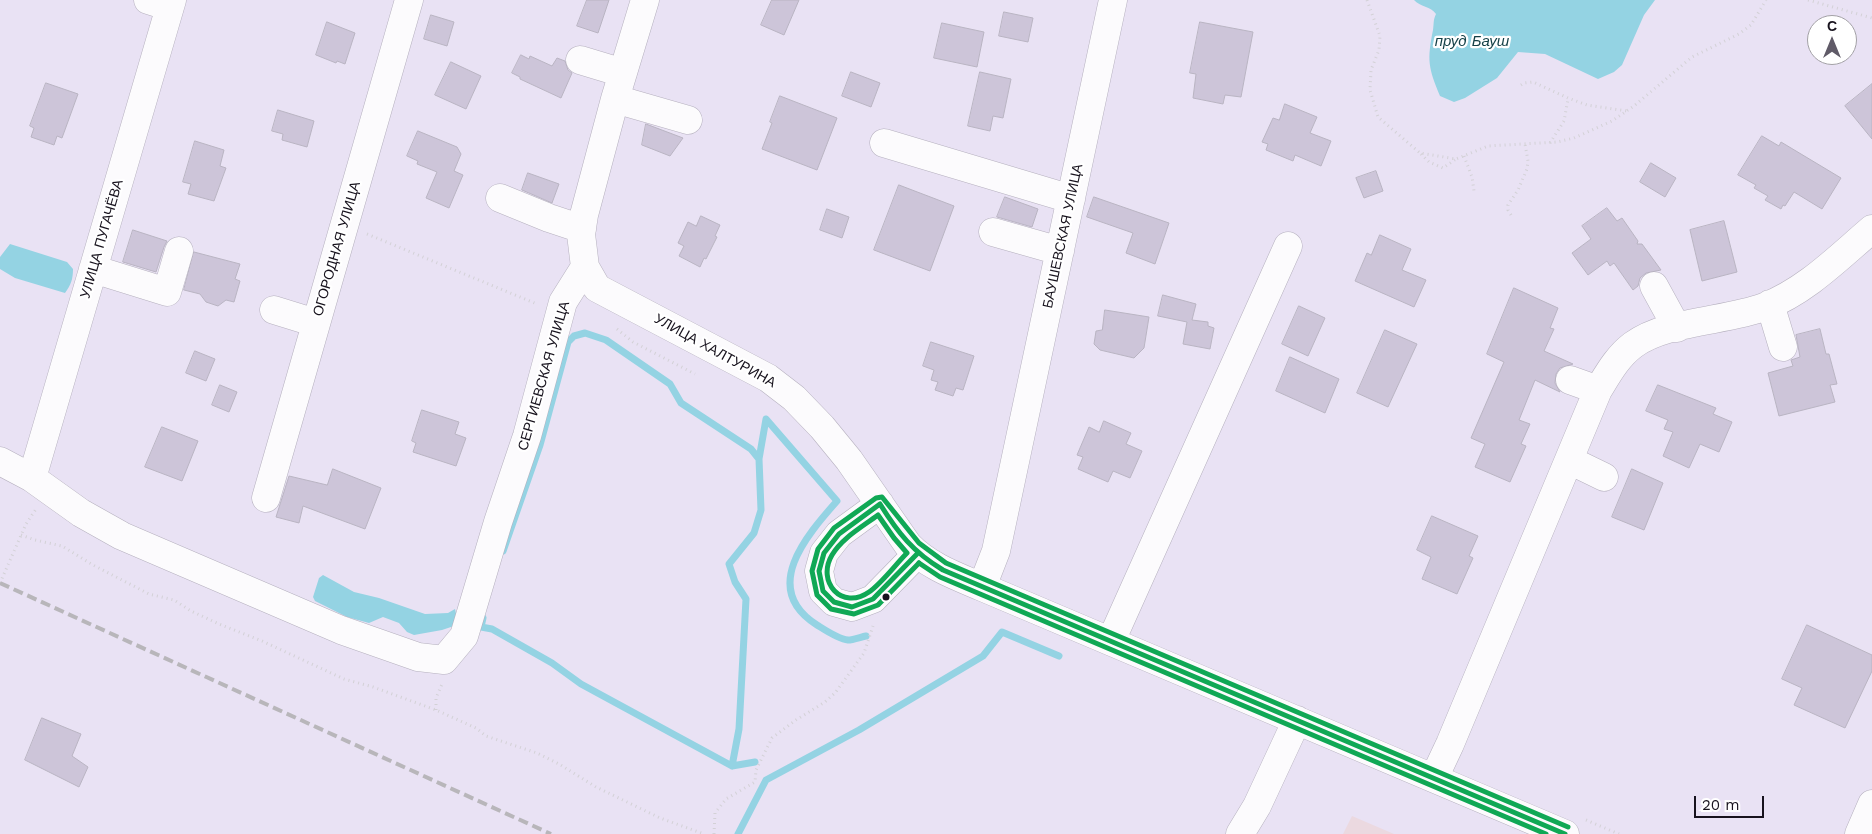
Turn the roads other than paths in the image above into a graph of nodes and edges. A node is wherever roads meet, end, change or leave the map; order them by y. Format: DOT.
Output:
graph roads {
  1 [pos="409,0"];
  2 [pos="646,0"];
  3 [pos="1113,0"];
  4 [pos="164,2"];
  5 [pos="580,60"];
  6 [pos="623,73"];
  7 [pos="615,99"];
  8 [pos="688,120"];
  9 [pos="884,143"];
  10 [pos="500,198"];
  11 [pos="1071,199"];
  12 [pos="582,229"];
  13 [pos="1872,229"];
  14 [pos="993,232"];
  15 [pos="1288,246"];
  16 [pos="179,251"];
  17 [pos="1060,252"];
  18 [pos="585,267"];
  19 [pos="93,269"];
  20 [pos="1654,286"];
  21 [pos="1770,304"];
  22 [pos="274,310"];
  23 [pos="316,323"];
  24 [pos="1677,328"];
  25 [pos="1783,347"];
  26 [pos="1570,380"];
  27 [pos="1598,390"];
  28 [pos="1569,460"];
  29 [pos="0,461"];
  30 [pos="1604,477"];
  31 [pos="40,484"];
  32 [pos="266,498"];
  33 [pos="880,504"];
  34 [pos="917,554"];
  35 [pos="982,587"];
  36 [pos="1111,641"];
  37 [pos="1298,720"];
  38 [pos="1434,778"];
  39 [pos="1872,804"];
  40 [pos="1575,827"];
  41 [pos="1240,834"];
  42 [pos="1859,834"];
  1 -- 23 [label="street, ОГОРОДНАЯ УЛИЦА"];
  2 -- 6 [label="street"];
  3 -- 11 [label="street, БАУШЕВСКАЯ УЛИЦА"];
  4 -- 19 [label="street, УЛИЦА ПУГАЧЁВА"];
  5 -- 6 [label="street"];
  6 -- 7 [label="street"];
  7 -- 8 [label="street"];
  7 -- 12 [label="street"];
  9 -- 11 [label="street"];
  10 -- 12 [label="street"];
  11 -- 17 [label="street, БАУШЕВСКАЯ УЛИЦА"];
  12 -- 18 [label="street"];
  13 -- 21 [label="street"];
  14 -- 17 [label="street"];
  15 -- 36 [label="street"];
  16 -- 19 [label="street"];
  17 -- 35 [label="street, БАУШЕВСКАЯ УЛИЦА"];
  18 -- 31 [label="street, СЕРГИЕВСКАЯ УЛИЦА"];
  18 -- 33 [label="street, УЛИЦА ХАЛТУРИНА"];
  19 -- 31 [label="street, УЛИЦА ПУГАЧЁВА"];
  20 -- 24 [label="street"];
  21 -- 24 [label="street"];
  21 -- 25 [label="street"];
  22 -- 23 [label="street"];
  23 -- 32 [label="street, ОГОРОДНАЯ УЛИЦА"];
  24 -- 27 [label="street"];
  26 -- 27 [label="street"];
  27 -- 28 [label="street"];
  28 -- 30 [label="street"];
  28 -- 38 [label="street"];
  29 -- 31 [label="street"];
  33 -- 34 [label="street, УЛИЦА ХАЛТУРИНА"];
  33 -- 34 [label="street"];
  34 -- 35 [label="street, УЛИЦА ХАЛТУРИНА"];
  35 -- 36 [label="street, УЛИЦА ХАЛТУРИНА"];
  36 -- 37 [label="street, УЛИЦА ХАЛТУРИНА"];
  37 -- 38 [label="street, УЛИЦА ХАЛТУРИНА"];
  37 -- 41 [label="street"];
  38 -- 40 [label="street, УЛИЦА ХАЛТУРИНА"];
  39 -- 42 [label="street"];
}
